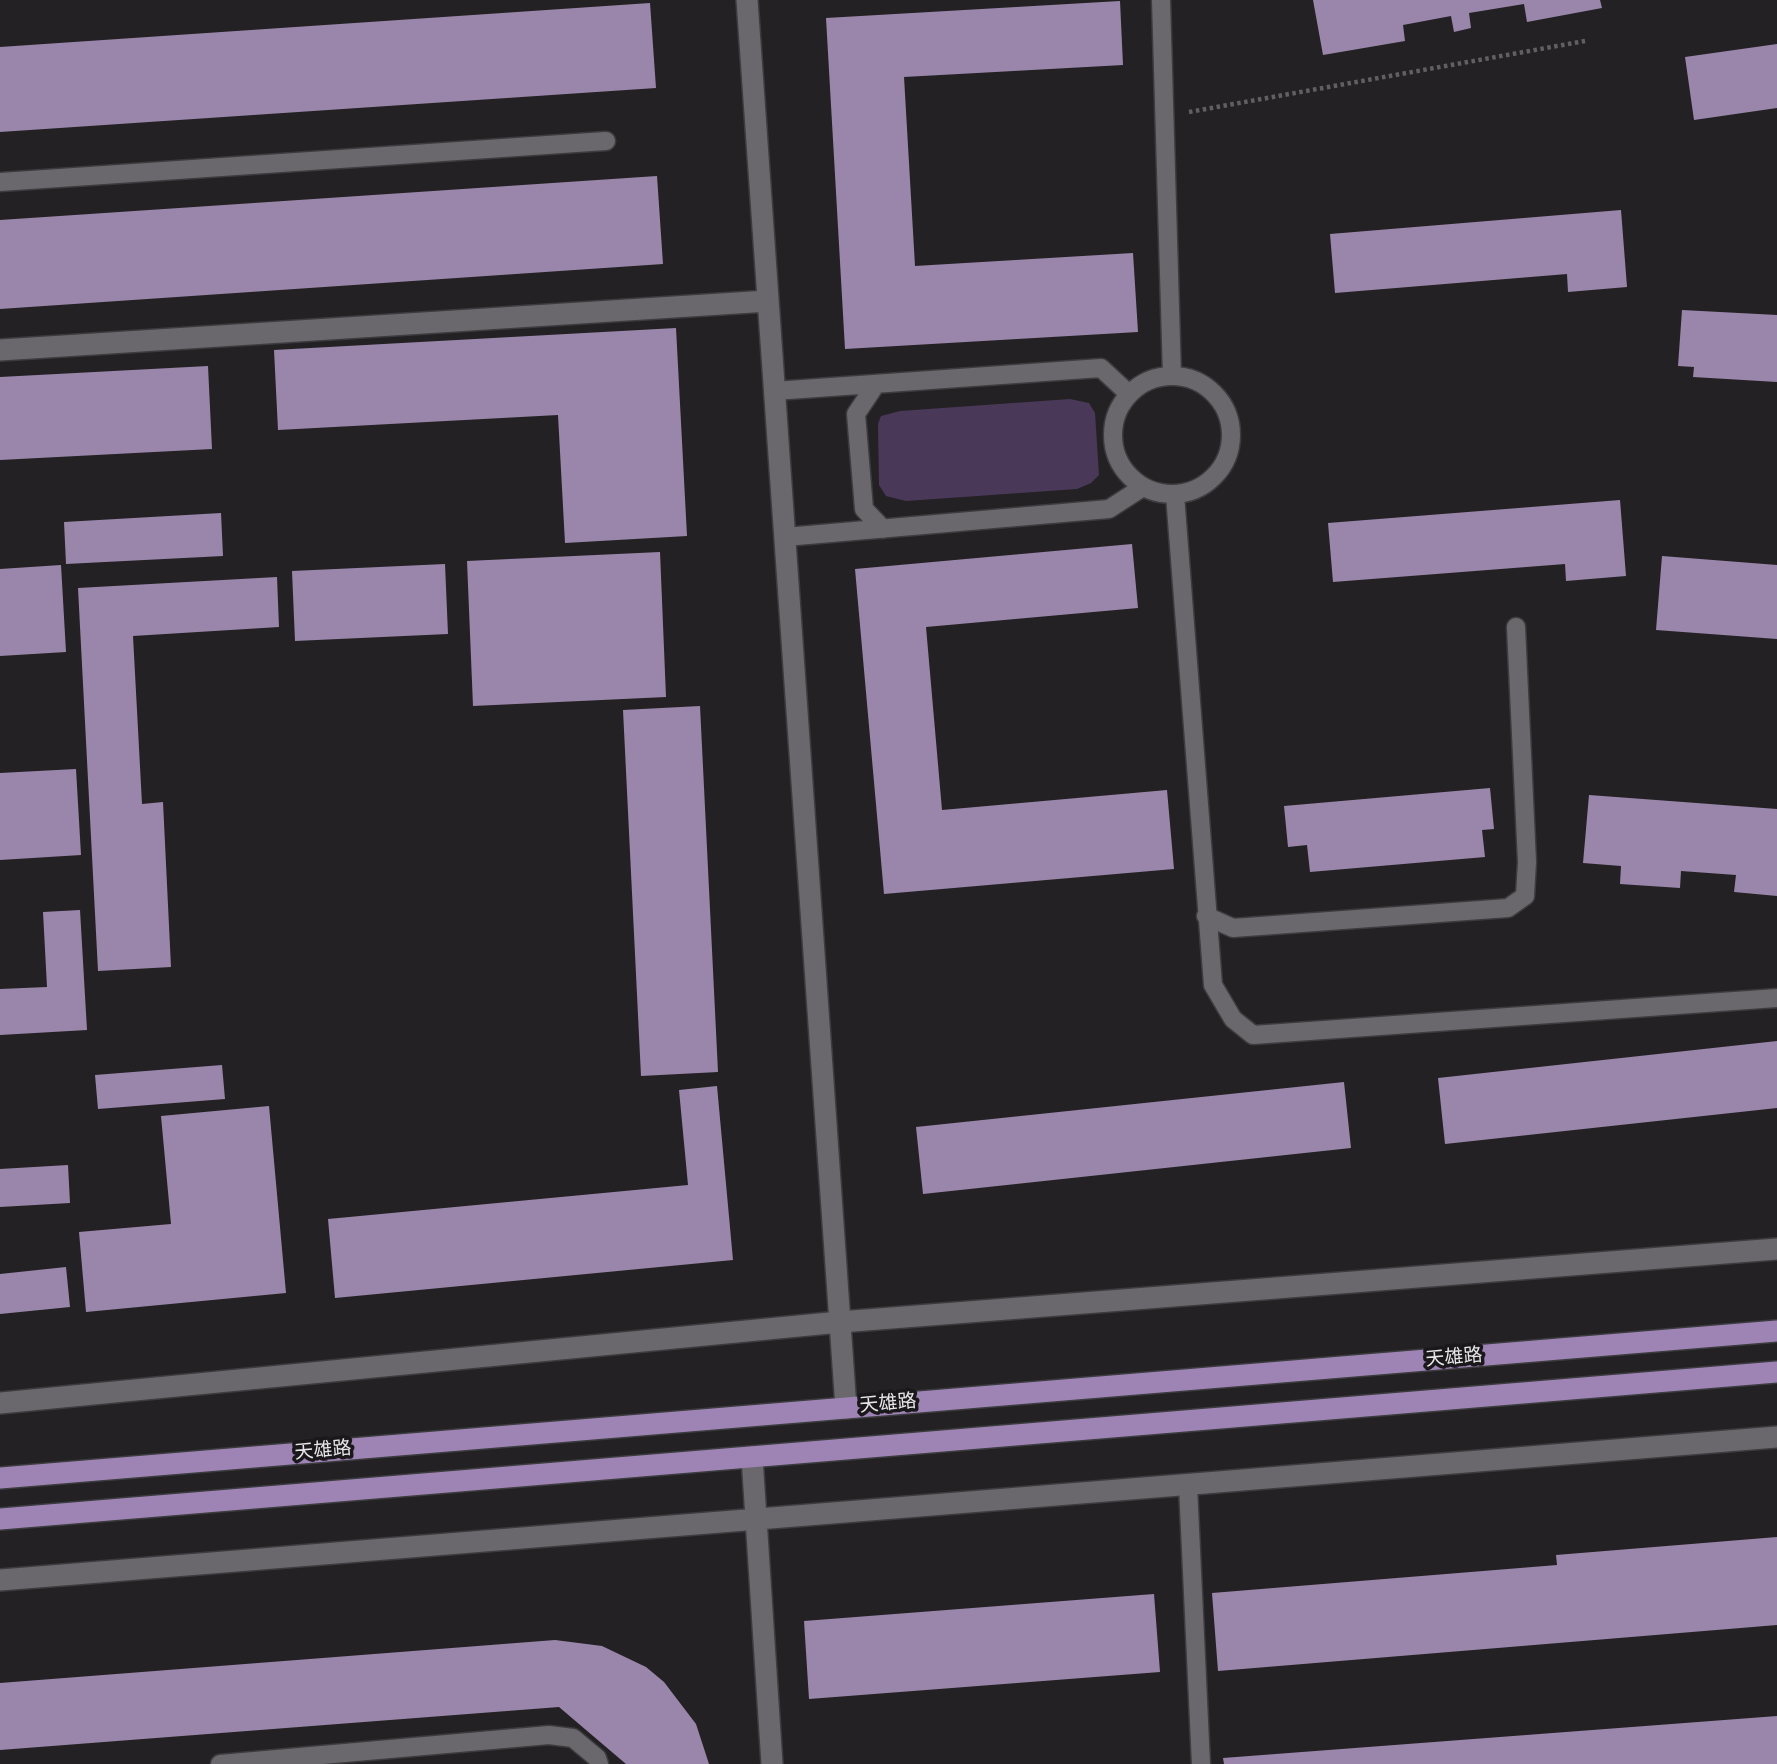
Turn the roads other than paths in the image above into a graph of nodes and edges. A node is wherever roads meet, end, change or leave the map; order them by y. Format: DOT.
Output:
graph roads {
  1 [pos="747,0"];
  2 [pos="1161,0"];
  3 [pos="606,141"];
  4 [pos="0,181"];
  5 [pos="768,301"];
  6 [pos="0,350"];
  7 [pos="1172,376"];
  8 [pos="876,384"];
  9 [pos="774,391"];
  10 [pos="1129,394"];
  11 [pos="1143,487"];
  12 [pos="1175,495"];
  13 [pos="883,528"];
  14 [pos="785,537"];
  15 [pos="1516,627"];
  16 [pos="1206,916"];
  17 [pos="1777,998"];
  18 [pos="1777,1249"];
  19 [pos="839,1322"];
  20 [pos="1777,1331"];
  21 [pos="1777,1372"];
  22 [pos="0,1403"];
  23 [pos="845,1408"];
  24 [pos="1777,1437"];
  25 [pos="752,1457"];
  26 [pos="0,1478"];
  27 [pos="1188,1486"];
  28 [pos="756,1518"];
  29 [pos="0,1519"];
  30 [pos="0,1580"];
  31 [pos="220,1764"];
  32 [pos="599,1764"];
  33 [pos="772,1764"];
  34 [pos="1201,1764"];
  1 -- 5 [label="street"];
  2 -- 7 [label="lane"];
  3 -- 4 [label="lane"];
  5 -- 6 [label="street"];
  5 -- 9 [label="street"];
  7 -- 10 [label="lane"];
  7 -- 12 [label="lane"];
  8 -- 9 [label="lane"];
  8 -- 10 [label="lane"];
  8 -- 13 [label="lane"];
  9 -- 14 [label="street"];
  10 -- 11 [label="lane"];
  11 -- 12 [label="lane"];
  11 -- 13 [label="lane"];
  12 -- 16 [label="lane"];
  13 -- 14 [label="lane"];
  14 -- 19 [label="street"];
  15 -- 16 [label="lane"];
  16 -- 17 [label="lane"];
  18 -- 19 [label="street"];
  19 -- 22 [label="street"];
  19 -- 23 [label="street"];
  20 -- 23 [label="main road, 天雄路"];
  21 -- 25 [label="main road"];
  23 -- 26 [label="main road, 天雄路"];
  24 -- 27 [label="street"];
  25 -- 28 [label="street"];
  25 -- 29 [label="main road"];
  27 -- 28 [label="street"];
  27 -- 34 [label="lane"];
  28 -- 30 [label="street"];
  28 -- 33 [label="street"];
  31 -- 32 [label="lane"];
}
